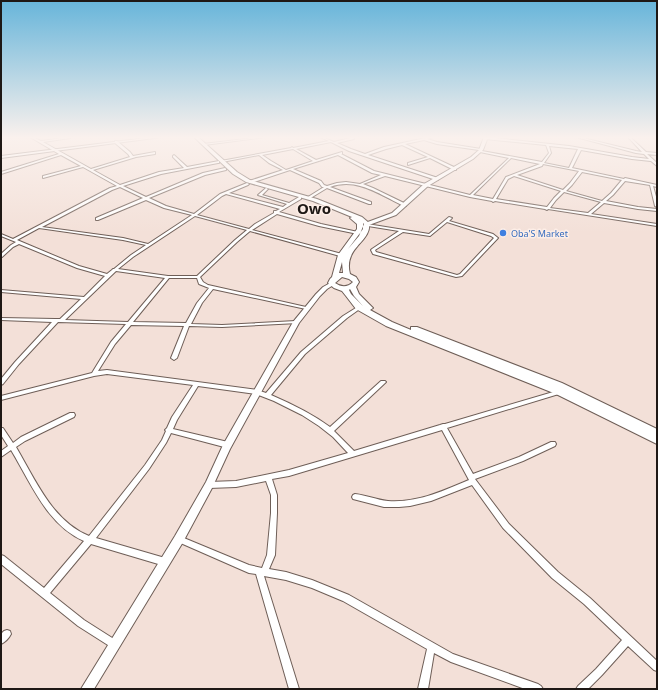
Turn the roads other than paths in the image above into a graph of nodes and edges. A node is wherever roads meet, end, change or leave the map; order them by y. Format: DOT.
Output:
graph roads {
  1 [pos="72,169"];
  2 [pos="180,169"];
  3 [pos="225,169"];
  4 [pos="230,169"];
  5 [pos="290,169"];
  6 [pos="368,169"];
  7 [pos="407,169"];
  8 [pos="455,169"];
  9 [pos="497,169"];
  10 [pos="528,169"];
  11 [pos="574,169"];
  12 [pos="91,170"];
  13 [pos="286,170"];
  14 [pos="581,171"];
  15 [pos="384,175"];
  16 [pos="513,175"];
  17 [pos="44,177"];
  18 [pos="437,179"];
  19 [pos="624,180"];
  20 [pos="249,183"];
  21 [pos="361,184"];
  22 [pos="426,185"];
  23 [pos="651,185"];
  24 [pos="120,186"];
  25 [pos="657,186"];
  26 [pos="327,188"];
  27 [pos="266,189"];
  28 [pos="563,191"];
  29 [pos="225,193"];
  30 [pos="470,196"];
  31 [pos="144,198"];
  32 [pos="300,198"];
  33 [pos="312,200"];
  34 [pos="493,200"];
  35 [pos="603,202"];
  36 [pos="370,203"];
  37 [pos="289,204"];
  38 [pos="405,205"];
  39 [pos="657,206"];
  40 [pos="282,208"];
  41 [pos="547,209"];
  42 [pos="657,210"];
  43 [pos="275,212"];
  44 [pos="588,215"];
  45 [pos="193,216"];
  46 [pos="97,218"];
  47 [pos="368,224"];
  48 [pos="657,225"];
  49 [pos="379,226"];
  50 [pos="38,227"];
  51 [pos="248,231"];
  52 [pos="402,231"];
  53 [pos="358,233"];
  54 [pos="1,235"];
  55 [pos="395,235"];
  56 [pos="14,240"];
  57 [pos="19,242"];
  58 [pos="149,245"];
  59 [pos="341,255"];
  60 [pos="1,256"];
  61 [pos="114,270"];
  62 [pos="108,276"];
  63 [pos="347,276"];
  64 [pos="168,277"];
  65 [pos="198,277"];
  66 [pos="335,277"];
  67 [pos="331,286"];
  68 [pos="212,287"];
  69 [pos="353,287"];
  70 [pos="344,289"];
  71 [pos="1,291"];
  72 [pos="84,298"];
  73 [pos="359,307"];
  74 [pos="306,308"];
  75 [pos="1,319"];
  76 [pos="59,320"];
  77 [pos="296,322"];
  78 [pos="130,323"];
  79 [pos="188,325"];
  80 [pos="174,358"];
  81 [pos="94,374"];
  82 [pos="383,382"];
  83 [pos="1,383"];
  84 [pos="197,384"];
  85 [pos="568,390"];
  86 [pos="258,392"];
  87 [pos="559,392"];
  88 [pos="267,396"];
  89 [pos="1,398"];
  90 [pos="72,415"];
  91 [pos="443,426"];
  92 [pos="1,430"];
  93 [pos="168,430"];
  94 [pos="330,431"];
  95 [pos="657,433"];
  96 [pos="657,440"];
  97 [pos="552,444"];
  98 [pos="228,445"];
  99 [pos="13,446"];
  100 [pos="1,454"];
  101 [pos="353,454"];
  102 [pos="268,477"];
  103 [pos="472,480"];
  104 [pos="209,485"];
  105 [pos="355,497"];
  106 [pos="179,539"];
  107 [pos="90,540"];
  108 [pos="1,559"];
  109 [pos="165,562"];
  110 [pos="262,572"];
  111 [pos="45,594"];
  112 [pos="628,640"];
  113 [pos="114,644"];
  114 [pos="431,648"];
  115 [pos="657,667"];
  116 [pos="87,689"];
  117 [pos="294,689"];
  118 [pos="422,689"];
  119 [pos="538,689"];
  120 [pos="581,689"];
  1 -- 17 [label="street"];
  2 -- 24 [label="street"];
  3 -- 20 [label="main road"];
  3 -- 31 [label="street"];
  4 -- 20 [label="main road"];
  5 -- 13 [label="street"];
  5 -- 26 [label="street"];
  6 -- 15 [label="street"];
  7 -- 18 [label="street"];
  8 -- 18 [label="street"];
  9 -- 30 [label="street"];
  10 -- 16 [label="street"];
  11 -- 14 [label="street"];
  12 -- 24 [label="street"];
  13 -- 20 [label="street"];
  14 -- 19 [label="street"];
  14 -- 28 [label="street"];
  15 -- 21 [label="street"];
  15 -- 22 [label="street"];
  16 -- 28 [label="street"];
  16 -- 34 [label="street"];
  18 -- 22 [label="street"];
  19 -- 23 [label="street"];
  19 -- 35 [label="street"];
  20 -- 27 [label="main road"];
  20 -- 29 [label="street"];
  20 -- 33 [label="main road"];
  21 -- 26 [label="street"];
  21 -- 38 [label="street"];
  22 -- 30 [label="street"];
  22 -- 38 [label="street"];
  23 -- 25 [label="street"];
  23 -- 39 [label="street"];
  24 -- 31 [label="street"];
  24 -- 50 [label="street"];
  26 -- 33 [label="street"];
  26 -- 36 [label="street"];
  27 -- 32 [label="main road"];
  27 -- 37 [label="street"];
  28 -- 35 [label="street"];
  28 -- 41 [label="street"];
  29 -- 40 [label="street"];
  29 -- 45 [label="street"];
  30 -- 34 [label="street"];
  31 -- 45 [label="street"];
  31 -- 46 [label="street"];
  32 -- 33 [label="main road"];
  32 -- 37 [label="street"];
  33 -- 47 [label="main road"];
  33 -- 53 [label="main road"];
  34 -- 41 [label="street"];
  35 -- 42 [label="street"];
  35 -- 44 [label="street"];
  37 -- 40 [label="street"];
  38 -- 47 [label="street"];
  40 -- 43 [label="street"];
  41 -- 44 [label="street"];
  43 -- 51 [label="street"];
  43 -- 53 [label="street"];
  44 -- 48 [label="street"];
  45 -- 51 [label="street"];
  45 -- 58 [label="street"];
  47 -- 49 [label="street"];
  47 -- 63 [label="main road"];
  49 -- 52 [label="street"];
  49 -- 55 [label="street"];
  50 -- 56 [label="street"];
  50 -- 58 [label="street"];
  51 -- 59 [label="street"];
  51 -- 65 [label="street"];
  52 -- 55 [label="street"];
  52 -- 55 [label="street"];
  53 -- 59 [label="main road"];
  54 -- 56 [label="street"];
  56 -- 57 [label="street"];
  57 -- 60 [label="street"];
  57 -- 62 [label="street"];
  58 -- 61 [label="street"];
  59 -- 66 [label="main road"];
  61 -- 62 [label="street"];
  61 -- 64 [label="street"];
  62 -- 72 [label="street"];
  63 -- 66 [label="main road"];
  63 -- 69 [label="main road"];
  64 -- 65 [label="street"];
  64 -- 78 [label="street"];
  65 -- 68 [label="street"];
  66 -- 67 [label="main road"];
  67 -- 70 [label="main road"];
  67 -- 74 [label="street"];
  68 -- 74 [label="street"];
  68 -- 79 [label="street"];
  69 -- 70 [label="main road"];
  69 -- 85 [label="main road"];
  70 -- 73 [label="main road"];
  71 -- 72 [label="street"];
  72 -- 76 [label="street"];
  73 -- 87 [label="main road"];
  73 -- 88 [label="street"];
  74 -- 77 [label="street"];
  75 -- 76 [label="street"];
  76 -- 78 [label="street"];
  76 -- 83 [label="street"];
  77 -- 79 [label="street"];
  77 -- 86 [label="street"];
  78 -- 79 [label="street"];
  78 -- 81 [label="street"];
  79 -- 80 [label="street"];
  81 -- 84 [label="street"];
  81 -- 89 [label="street"];
  82 -- 94 [label="street"];
  84 -- 86 [label="street"];
  84 -- 93 [label="street"];
  85 -- 87 [label="street"];
  85 -- 95 [label="main road"];
  86 -- 88 [label="street"];
  86 -- 98 [label="street"];
  87 -- 91 [label="street"];
  87 -- 96 [label="main road"];
  88 -- 94 [label="street"];
  90 -- 99 [label="street"];
  91 -- 101 [label="street"];
  91 -- 103 [label="street"];
  92 -- 99 [label="street"];
  93 -- 98 [label="street"];
  93 -- 107 [label="street"];
  94 -- 101 [label="street"];
  97 -- 103 [label="street"];
  98 -- 104 [label="street"];
  99 -- 100 [label="street"];
  99 -- 107 [label="street"];
  101 -- 102 [label="street"];
  102 -- 104 [label="street"];
  102 -- 110 [label="street"];
  103 -- 105 [label="street"];
  103 -- 112 [label="street"];
  104 -- 106 [label="street"];
  106 -- 109 [label="street"];
  106 -- 110 [label="street"];
  107 -- 109 [label="street"];
  107 -- 111 [label="street"];
  108 -- 111 [label="street"];
  109 -- 113 [label="street"];
  110 -- 114 [label="street"];
  110 -- 117 [label="street"];
  111 -- 113 [label="street"];
  112 -- 115 [label="street"];
  112 -- 120 [label="street"];
  113 -- 116 [label="street"];
  114 -- 118 [label="street"];
  114 -- 119 [label="street"];
}
